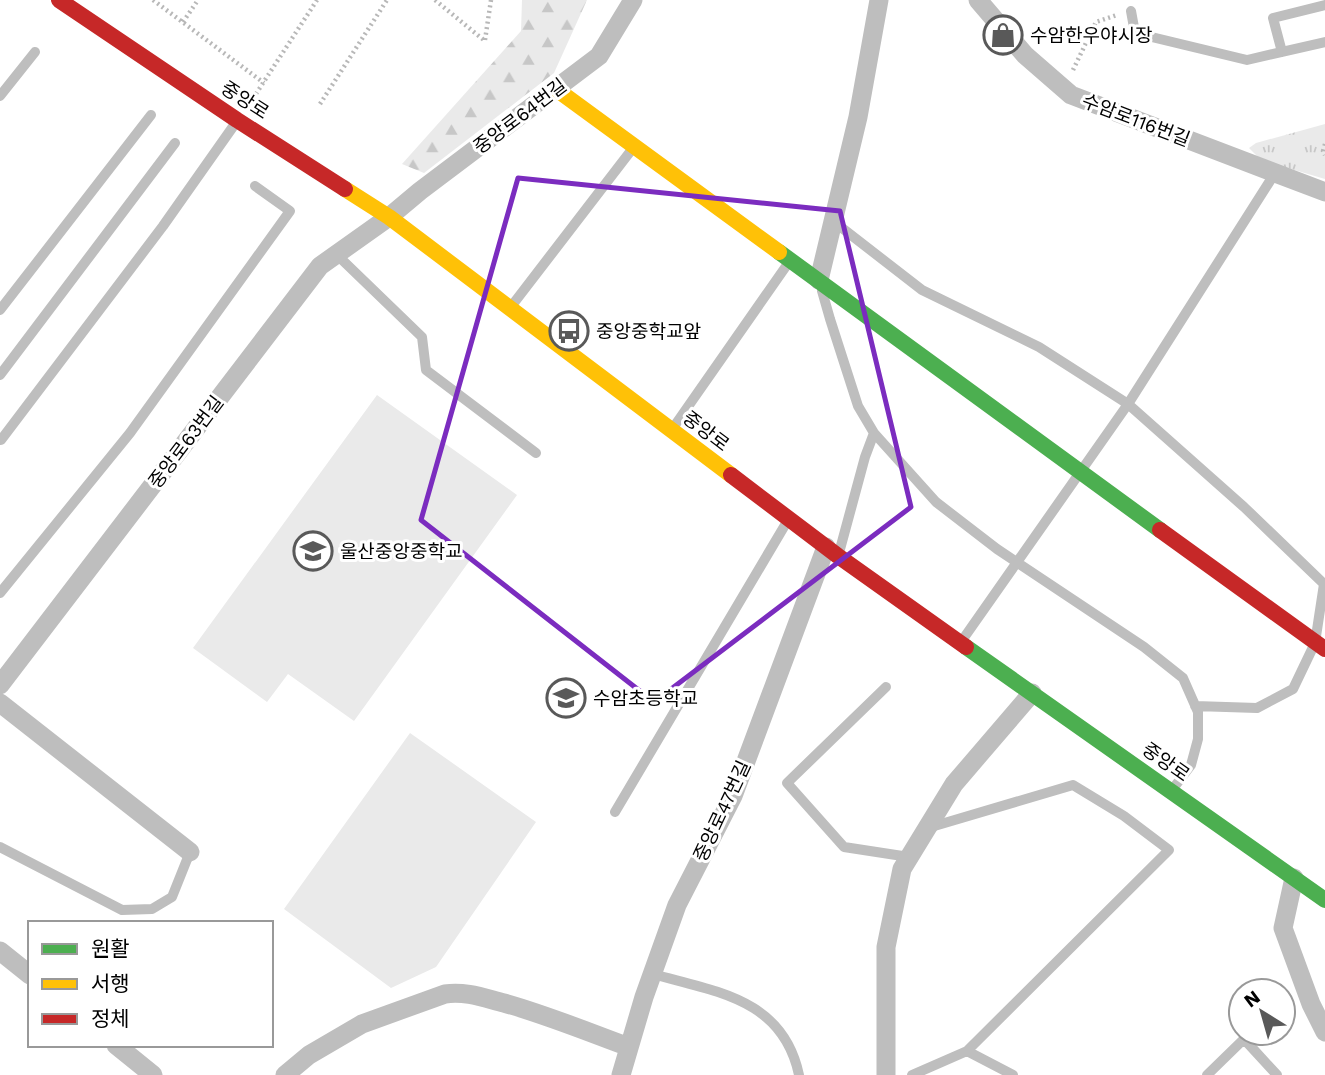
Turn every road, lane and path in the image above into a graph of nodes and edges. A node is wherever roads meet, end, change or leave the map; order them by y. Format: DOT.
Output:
graph roads {
  1 [pos="59,0"];
  2 [pos="153,0"];
  3 [pos="198,0"];
  4 [pos="317,0"];
  5 [pos="387,0"];
  6 [pos="435,0"];
  7 [pos="491,0"];
  8 [pos="633,0"];
  9 [pos="879,0"];
  10 [pos="978,0"];
  11 [pos="1325,5"];
  12 [pos="1131,11"];
  13 [pos="183,22"];
  14 [pos="1325,42"];
  15 [pos="35,52"];
  16 [pos="1282,52"];
  17 [pos="1064,88"];
  18 [pos="556,89"];
  19 [pos="0,96"];
  20 [pos="320,104"];
  21 [pos="151,115"];
  22 [pos="237,120"];
  23 [pos="175,143"];
  24 [pos="1325,144"];
  25 [pos="635,146"];
  26 [pos="1325,155"];
  27 [pos="1275,173"];
  28 [pos="255,186"];
  29 [pos="1325,192"];
  30 [pos="389,217"];
  31 [pos="833,221"];
  32 [pos="336,254"];
  33 [pos="791,259"];
  34 [pos="820,280"];
  35 [pos="510,309"];
  36 [pos="0,310"];
  37 [pos="0,375"];
  38 [pos="1128,404"];
  39 [pos="671,430"];
  40 [pos="874,433"];
  41 [pos="0,439"];
  42 [pos="536,453"];
  43 [pos="1080,471"];
  44 [pos="788,519"];
  45 [pos="832,552"];
  46 [pos="1017,561"];
  47 [pos="1324,583"];
  48 [pos="0,593"];
  49 [pos="960,643"];
  50 [pos="1320,646"];
  51 [pos="0,685"];
  52 [pos="886,687"];
  53 [pos="1032,693"];
  54 [pos="0,703"];
  55 [pos="1195,705"];
  56 [pos="1171,791"];
  57 [pos="615,812"];
  58 [pos="927,829"];
  59 [pos="0,847"];
  60 [pos="190,852"];
  61 [pos="909,858"];
  62 [pos="1294,878"];
  63 [pos="1325,900"];
  64 [pos="0,951"];
  65 [pos="28,973"];
  66 [pos="653,974"];
  67 [pos="1325,1032"];
  68 [pos="118,1047"];
  69 [pos="629,1047"];
  70 [pos="967,1051"];
  71 [pos="153,1075"];
  72 [pos="285,1075"];
  73 [pos="621,1075"];
  74 [pos="799,1075"];
  75 [pos="886,1075"];
  76 [pos="912,1075"];
  77 [pos="1013,1075"];
  78 [pos="1207,1075"];
  79 [pos="1277,1075"];
  1 -- 22 [label="main road, 중앙로"];
  2 -- 13 [label="path"];
  3 -- 13 [label="path"];
  4 -- 13 [label="path"];
  5 -- 20 [label="path"];
  6 -- 7 [label="path"];
  8 -- 18 [label="street, 중앙로64번길"];
  9 -- 31 [label="street"];
  10 -- 17 [label="street, 수암로116번길"];
  11 -- 16 [label="lane"];
  12 -- 16 [label="lane"];
  12 -- 17 [label="path"];
  14 -- 16 [label="lane"];
  15 -- 19 [label="lane"];
  17 -- 27 [label="street, 수암로116번길"];
  18 -- 25 [label="main road"];
  18 -- 30 [label="street, 중앙로64번길"];
  21 -- 36 [label="lane"];
  22 -- 30 [label="main road, 중앙로"];
  22 -- 41 [label="lane"];
  23 -- 37 [label="lane"];
  24 -- 26 [label="path"];
  25 -- 33 [label="main road"];
  25 -- 35 [label="lane"];
  27 -- 29 [label="street, 수암로116번길"];
  27 -- 38 [label="lane"];
  28 -- 48 [label="lane"];
  30 -- 32 [label="street, 중앙로63번길"];
  30 -- 35 [label="main road, 중앙로"];
  31 -- 34 [label="street"];
  31 -- 38 [label="lane"];
  32 -- 42 [label="lane"];
  32 -- 51 [label="street, 중앙로63번길"];
  33 -- 34 [label="main road"];
  33 -- 39 [label="lane"];
  34 -- 40 [label="lane"];
  34 -- 43 [label="main road"];
  35 -- 39 [label="main road, 중앙로"];
  38 -- 43 [label="lane"];
  38 -- 47 [label="lane"];
  39 -- 44 [label="main road, 중앙로"];
  40 -- 45 [label="lane"];
  40 -- 46 [label="lane"];
  43 -- 46 [label="lane"];
  43 -- 50 [label="main road"];
  44 -- 45 [label="main road, 중앙로"];
  44 -- 57 [label="lane"];
  45 -- 49 [label="main road, 중앙로"];
  45 -- 66 [label="street, 중앙로47번길"];
  46 -- 49 [label="lane"];
  46 -- 55 [label="lane"];
  47 -- 50 [label="lane"];
  49 -- 53 [label="main road, 중앙로"];
  50 -- 55 [label="lane"];
  52 -- 61 [label="lane"];
  53 -- 56 [label="main road, 중앙로"];
  53 -- 58 [label="street"];
  54 -- 60 [label="street"];
  55 -- 56 [label="lane"];
  56 -- 62 [label="main road, 중앙로"];
  58 -- 61 [label="street"];
  58 -- 70 [label="lane"];
  59 -- 60 [label="lane"];
  61 -- 75 [label="street"];
  62 -- 63 [label="main road, 중앙로"];
  62 -- 67 [label="street"];
  64 -- 65 [label="street"];
  66 -- 69 [label="street, 중앙로47번길"];
  66 -- 74 [label="lane"];
  68 -- 71 [label="street"];
  69 -- 72 [label="street"];
  69 -- 73 [label="street, 중앙로47번길"];
  70 -- 76 [label="lane"];
  70 -- 77 [label="lane"];
  78 -- 79 [label="lane"];
}
